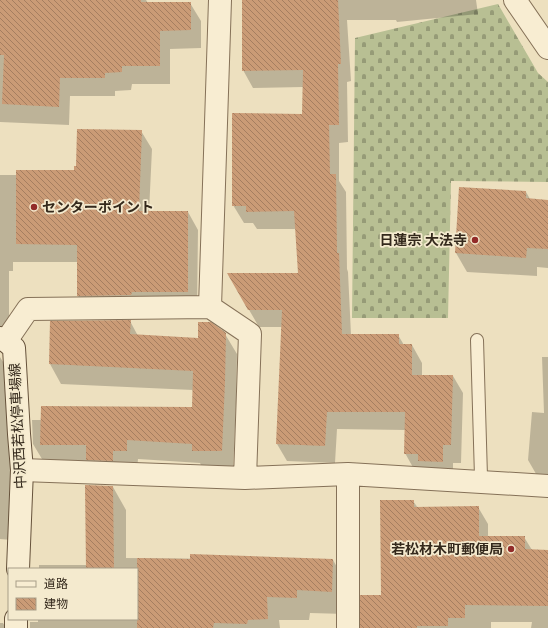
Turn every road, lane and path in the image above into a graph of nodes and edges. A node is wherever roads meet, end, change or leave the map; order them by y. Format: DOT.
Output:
graph roads {
  1 [pos="220,0"];
  2 [pos="515,0"];
  3 [pos="548,48"];
  4 [pos="210,307"];
  5 [pos="3,340"];
  6 [pos="477,340"];
  7 [pos="22,470"];
  8 [pos="348,474"];
  9 [pos="482,477"];
  10 [pos="245,478"];
  11 [pos="548,486"];
  12 [pos="18,568"];
  13 [pos="348,628"];
  1 -- 4 [label="street"];
  2 -- 3 [label="street"];
  4 -- 5 [label="street"];
  4 -- 10 [label="street"];
  5 -- 7 [label="street, 中沢西若松停車場線"];
  6 -- 9 [label="lane"];
  7 -- 10 [label="street"];
  7 -- 12 [label="street, 中沢西若松停車場線"];
  8 -- 10 [label="street"];
  8 -- 11 [label="street"];
  8 -- 13 [label="street"];
}
